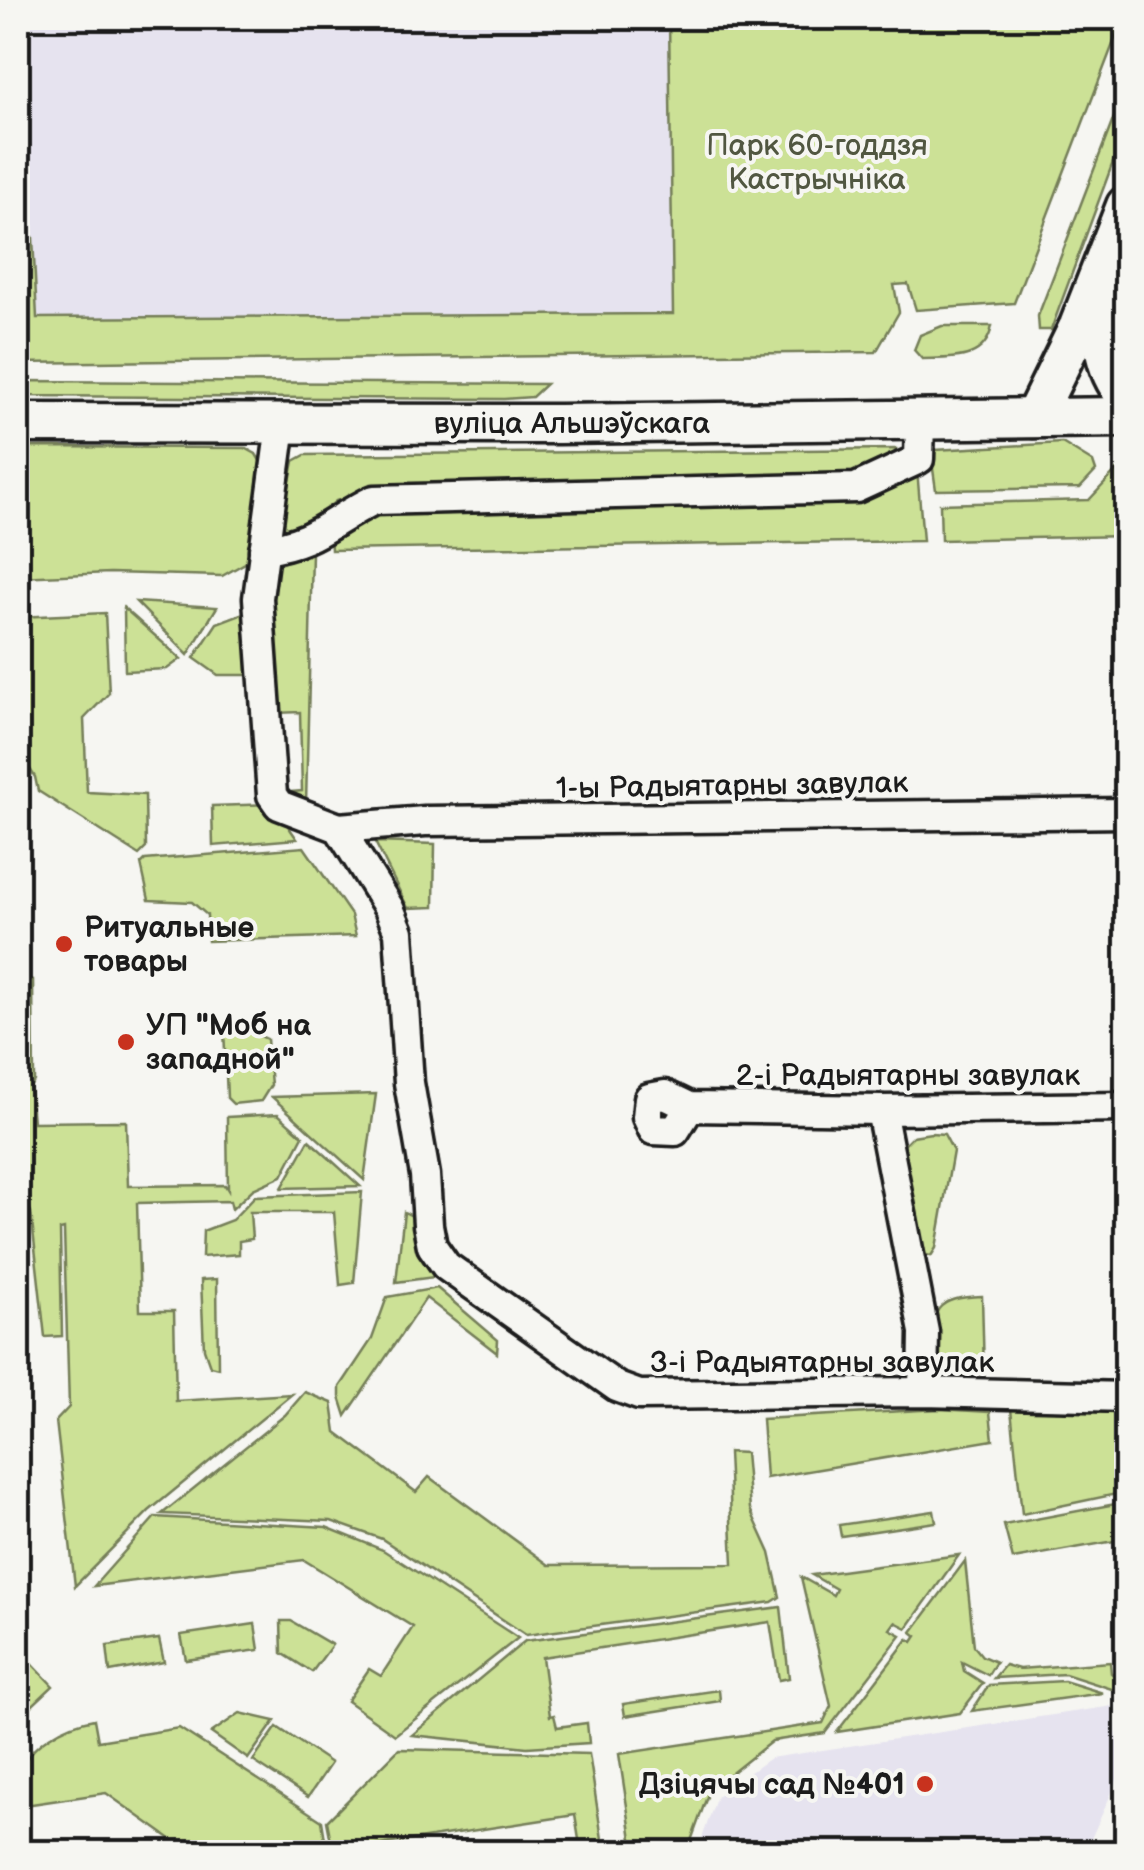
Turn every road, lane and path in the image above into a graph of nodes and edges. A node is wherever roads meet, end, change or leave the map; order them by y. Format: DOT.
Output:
graph roads {
  1 [pos="1126,206"];
  2 [pos="1104,261"];
  3 [pos="1126,396"];
  4 [pos="1126,417"];
  5 [pos="1034,418"];
  6 [pos="920,420"];
  7 [pos="18,423"];
  8 [pos="281,425"];
  9 [pos="264,549"];
  10 [pos="1126,814"];
  11 [pos="339,828"];
  12 [pos="690,1106"];
  13 [pos="1126,1107"];
  14 [pos="881,1110"];
  15 [pos="923,1392"];
  16 [pos="1126,1397"];
  1 -- 2 [label="main road"];
  2 -- 3 [label="main road"];
  2 -- 5 [label="main road"];
  4 -- 5 [label="main road, вуліца Альшэўскага"];
  5 -- 6 [label="main road, вуліца Альшэўскага"];
  6 -- 8 [label="main road, вуліца Альшэўскага"];
  6 -- 9 [label="street"];
  7 -- 8 [label="main road, вуліца Альшэўскага"];
  8 -- 9 [label="street"];
  9 -- 11 [label="street"];
  10 -- 11 [label="street, 1-ы Радыятарны завулак"];
  11 -- 15 [label="street, 3-і Радыятарны завулак"];
  12 -- 14 [label="street, 2-і Радыятарны завулак"];
  13 -- 14 [label="street, 2-і Радыятарны завулак"];
  14 -- 15 [label="street"];
  15 -- 16 [label="street, 3-і Радыятарны завулак"];
}
